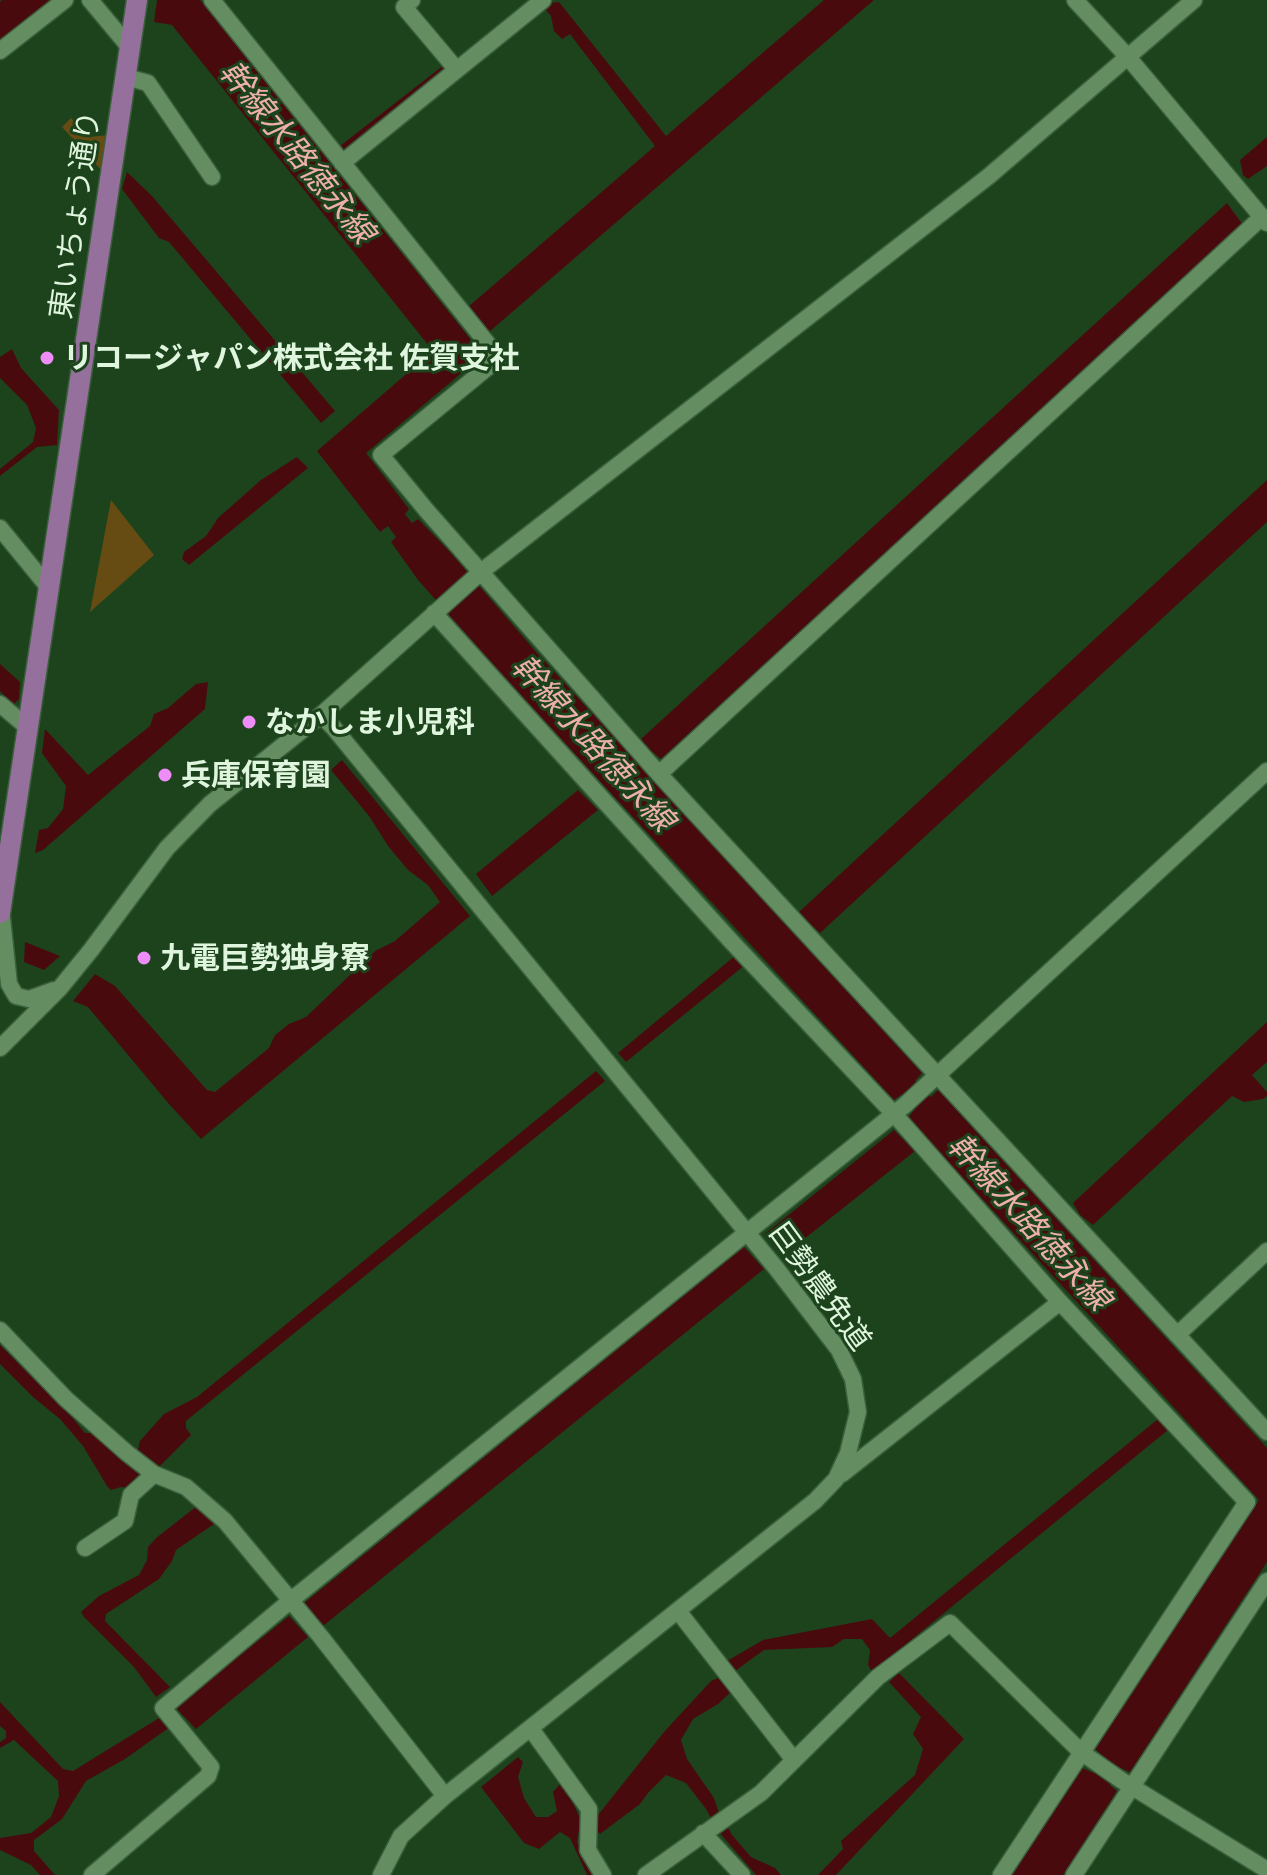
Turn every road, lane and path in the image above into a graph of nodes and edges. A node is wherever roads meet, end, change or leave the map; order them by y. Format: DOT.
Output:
graph roads {
  1 [pos="65,0"];
  2 [pos="90,0"];
  3 [pos="137,0"];
  4 [pos="212,0"];
  5 [pos="412,0"];
  6 [pos="543,0"];
  7 [pos="1075,0"];
  8 [pos="1194,0"];
  9 [pos="130,48"];
  10 [pos="0,51"];
  11 [pos="1127,56"];
  12 [pos="457,70"];
  13 [pos="126,77"];
  14 [pos="342,163"];
  15 [pos="212,177"];
  16 [pos="1265,220"];
  17 [pos="0,528"];
  18 [pos="482,571"];
  19 [pos="49,588"];
  20 [pos="434,613"];
  21 [pos="0,704"];
  22 [pos="321,715"];
  23 [pos="27,727"];
  24 [pos="1267,771"];
  25 [pos="659,774"];
  26 [pos="0,910"];
  27 [pos="60,988"];
  28 [pos="0,1048"];
  29 [pos="931,1080"];
  30 [pos="899,1110"];
  31 [pos="747,1232"];
  32 [pos="1267,1251"];
  33 [pos="1060,1302"];
  34 [pos="0,1330"];
  35 [pos="1177,1335"];
  36 [pos="1267,1432"];
  37 [pos="154,1474"];
  38 [pos="836,1479"];
  39 [pos="85,1548"];
  40 [pos="1267,1581"];
  41 [pos="290,1601"];
  42 [pos="678,1611"];
  43 [pos="531,1729"];
  44 [pos="1085,1755"];
  45 [pos="794,1760"];
  46 [pos="1126,1783"];
  47 [pos="445,1796"];
  48 [pos="707,1831"];
  49 [pos="1267,1870"];
  50 [pos="92,1875"];
  51 [pos="381,1875"];
  52 [pos="603,1875"];
  53 [pos="646,1875"];
  54 [pos="742,1875"];
  55 [pos="1001,1875"];
  56 [pos="1074,1875"];
  1 -- 10 [label="street"];
  2 -- 9 [label="street"];
  3 -- 9 [label="main road, 東いちょう通り"];
  4 -- 14 [label="street"];
  5 -- 12 [label="street"];
  6 -- 12 [label="street"];
  7 -- 11 [label="street"];
  8 -- 11 [label="street"];
  9 -- 13 [label="main road, 東いちょう通り"];
  11 -- 16 [label="street"];
  11 -- 18 [label="street"];
  12 -- 14 [label="street"];
  13 -- 15 [label="street"];
  13 -- 19 [label="main road, 東いちょう通り"];
  14 -- 18 [label="street"];
  16 -- 25 [label="street"];
  17 -- 19 [label="street"];
  18 -- 20 [label="street"];
  18 -- 25 [label="street"];
  19 -- 23 [label="main road, 東いちょう通り"];
  20 -- 22 [label="street"];
  20 -- 30 [label="street"];
  21 -- 23 [label="street"];
  22 -- 27 [label="street"];
  22 -- 31 [label="street, 巨勢農免道"];
  23 -- 26 [label="main road, 東いちょう通り"];
  24 -- 29 [label="street"];
  25 -- 29 [label="street"];
  26 -- 27 [label="street"];
  27 -- 28 [label="street"];
  29 -- 30 [label="street"];
  29 -- 35 [label="street"];
  30 -- 31 [label="street"];
  30 -- 33 [label="street"];
  31 -- 38 [label="street, 巨勢農免道"];
  31 -- 41 [label="street"];
  32 -- 35 [label="street"];
  33 -- 38 [label="street"];
  33 -- 44 [label="street"];
  34 -- 37 [label="street"];
  35 -- 36 [label="street"];
  37 -- 39 [label="street"];
  37 -- 41 [label="street"];
  38 -- 42 [label="street, 巨勢農免道"];
  40 -- 46 [label="street"];
  41 -- 47 [label="street"];
  41 -- 50 [label="street"];
  42 -- 43 [label="street, 巨勢農免道"];
  42 -- 45 [label="street"];
  43 -- 47 [label="street, 巨勢農免道"];
  43 -- 52 [label="street"];
  44 -- 45 [label="street"];
  44 -- 46 [label="street"];
  44 -- 55 [label="street"];
  45 -- 48 [label="street"];
  46 -- 49 [label="street"];
  46 -- 56 [label="street"];
  47 -- 51 [label="street, 巨勢農免道"];
  48 -- 53 [label="street"];
  48 -- 54 [label="street"];
}
